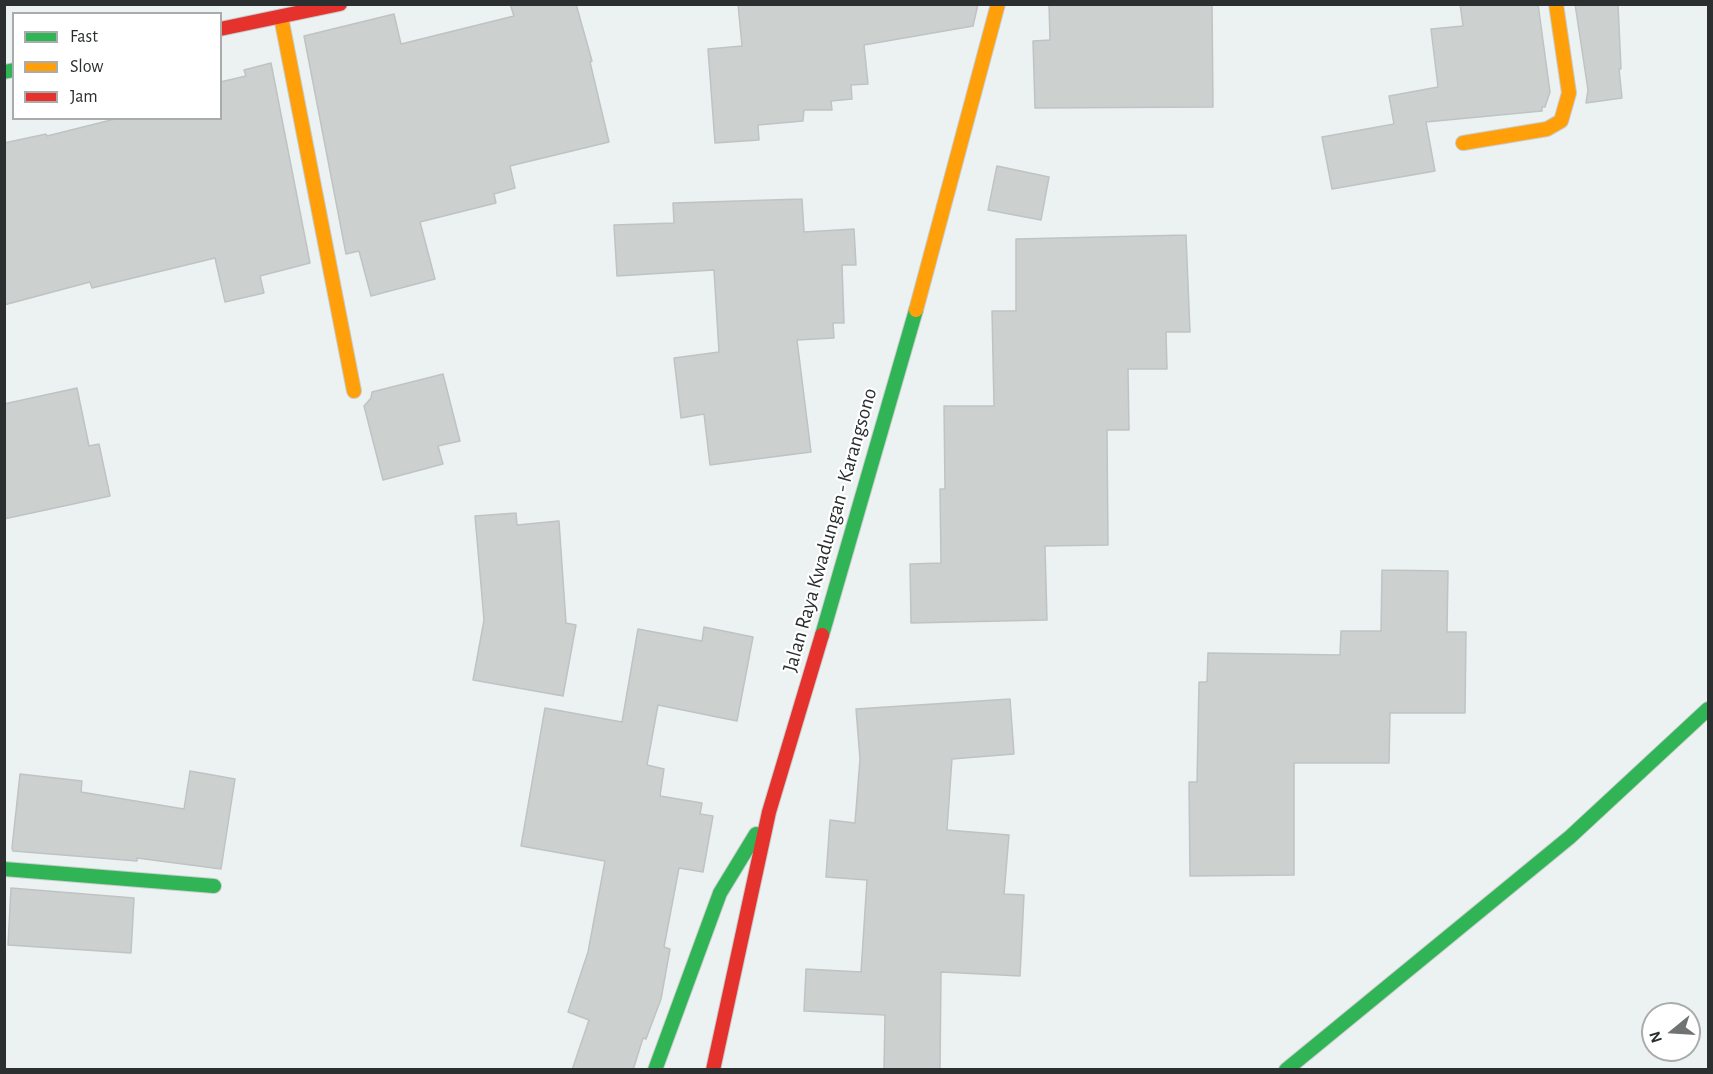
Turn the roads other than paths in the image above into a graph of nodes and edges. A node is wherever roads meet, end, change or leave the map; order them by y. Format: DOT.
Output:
graph roads {
  1 [pos="340,4"];
  2 [pos="998,4"];
  3 [pos="1556,4"];
  4 [pos="281,17"];
  5 [pos="222,29"];
  6 [pos="1463,143"];
  7 [pos="354,391"];
  8 [pos="1708,709"];
  9 [pos="769,812"];
  10 [pos="4,869"];
  11 [pos="214,886"];
  12 [pos="655,1070"];
  13 [pos="712,1070"];
  14 [pos="1286,1070"];
  1 -- 4 [label="street"];
  2 -- 9 [label="street, Jalan Raya Kwadungan - Karangsono"];
  3 -- 6 [label="street"];
  4 -- 5 [label="street"];
  4 -- 7 [label="street"];
  8 -- 14 [label="street"];
  9 -- 12 [label="street"];
  9 -- 13 [label="street, Jalan Raya Kwadungan - Karangsono"];
  10 -- 11 [label="street"];
}
